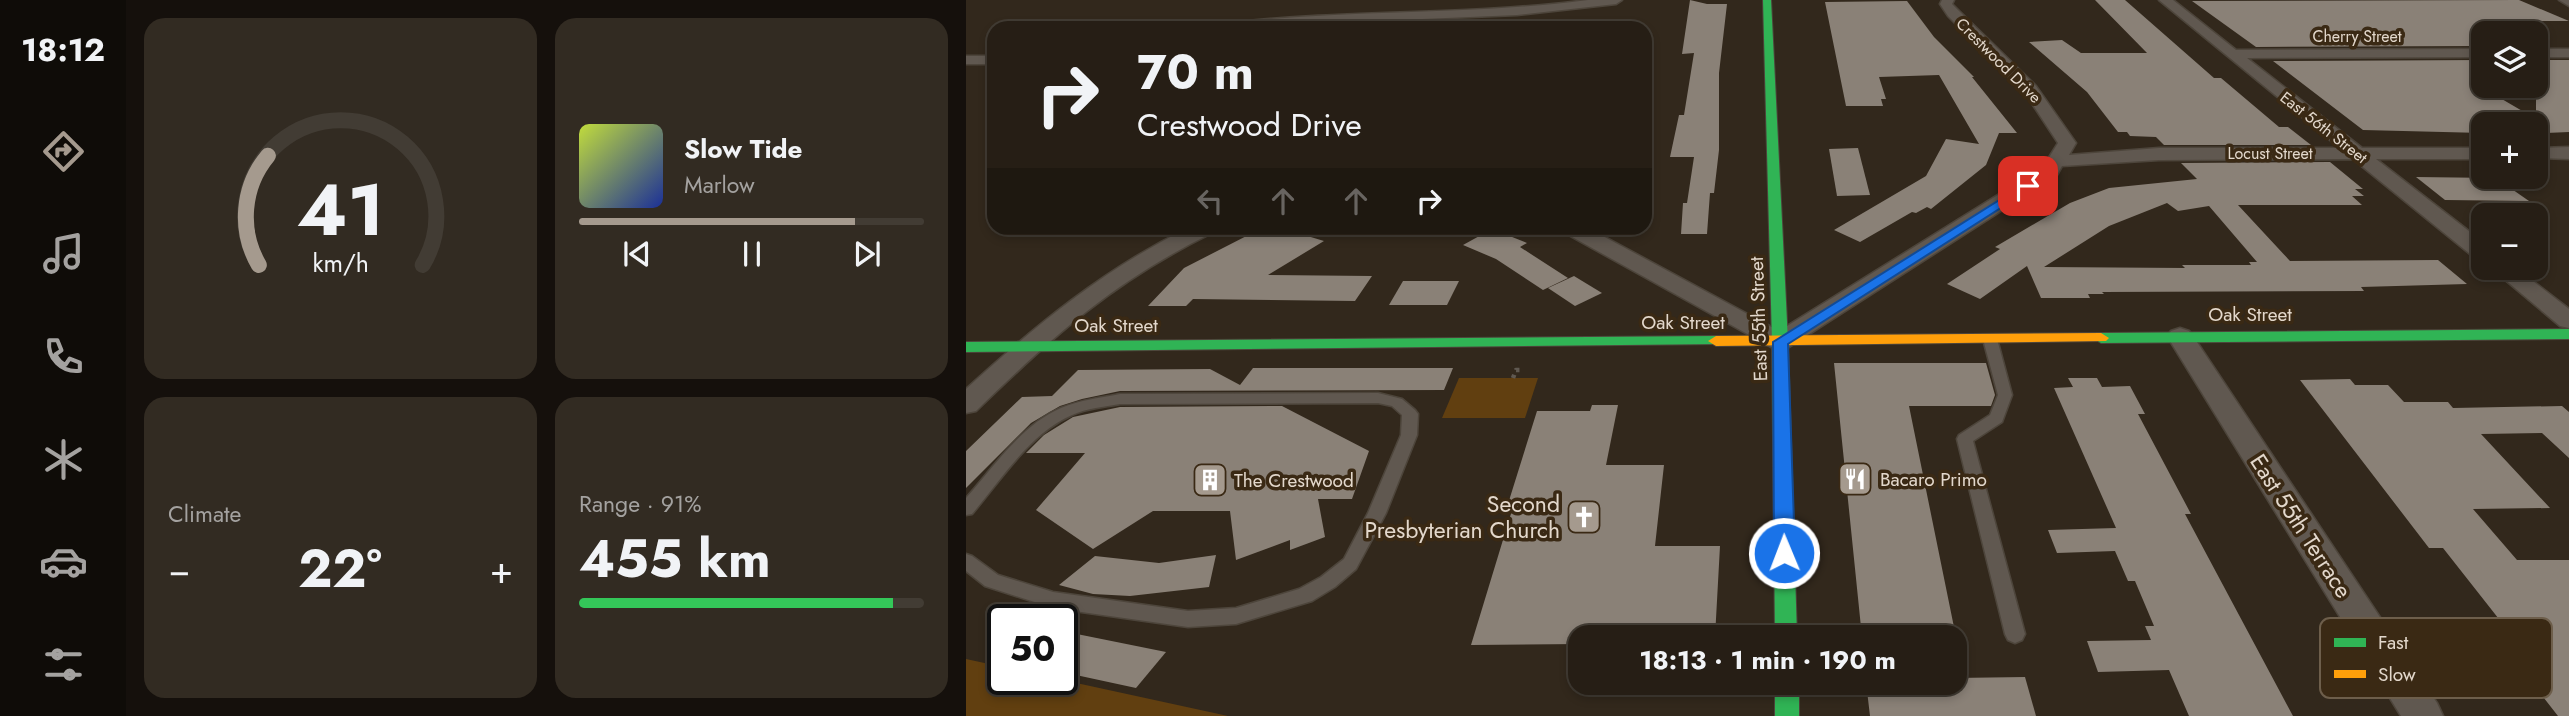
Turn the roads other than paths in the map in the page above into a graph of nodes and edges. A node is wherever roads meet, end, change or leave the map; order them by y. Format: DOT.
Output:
graph roads {
  1 [pos="1420,0"];
  2 [pos="1616,0"];
  3 [pos="1767,0"];
  4 [pos="1948,0"];
  5 [pos="2165,0"];
  6 [pos="1516,12"];
  7 [pos="1430,15"];
  8 [pos="1285,21"];
  9 [pos="1434,21"];
  10 [pos="1488,21"];
  11 [pos="2471,53"];
  12 [pos="2548,53"];
  13 [pos="2569,53"];
  14 [pos="2232,54"];
  15 [pos="966,60"];
  16 [pos="987,60"];
  17 [pos="2063,135"];
  18 [pos="2358,153"];
  19 [pos="2471,153"];
  20 [pos="2548,153"];
  21 [pos="2569,153"];
  22 [pos="2120,156"];
  23 [pos="2057,162"];
  24 [pos="1190,235"];
  25 [pos="1586,235"];
  26 [pos="2471,243"];
  27 [pos="2517,280"];
  28 [pos="2569,321"];
  29 [pos="2569,334"];
  30 [pos="2180,336"];
  31 [pos="1990,339"];
  32 [pos="1780,342"];
  33 [pos="966,347"];
  34 [pos="1028,347"];
  35 [pos="966,404"];
  36 [pos="966,509"];
  37 [pos="966,561"];
  38 [pos="2360,618"];
  39 [pos="1786,625"];
  40 [pos="2015,634"];
  41 [pos="1787,695"];
  42 [pos="2411,698"];
  43 [pos="1787,716"];
  44 [pos="2423,716"];
  1 -- 7 [label="street"];
  2 -- 6 [label="street"];
  3 -- 32 [label="street, East 55th Street"];
  4 -- 17 [label="street, Crestwood Drive"];
  5 -- 14 [label="street, East 56th Street"];
  6 -- 7 [label="street"];
  6 -- 10 [label="street"];
  7 -- 8 [label="street"];
  7 -- 9 [label="street"];
  11 -- 14 [label="street, Cherry Street"];
  12 -- 13 [label="street"];
  14 -- 18 [label="street, East 56th Street"];
  15 -- 16 [label="street"];
  17 -- 22 [label="street"];
  17 -- 23 [label="street"];
  18 -- 19 [label="street, Locust Street"];
  18 -- 22 [label="street, Locust Street"];
  18 -- 26 [label="street, East 56th Street"];
  20 -- 21 [label="street"];
  22 -- 23 [label="street, Locust Street"];
  23 -- 32 [label="street"];
  24 -- 34 [label="street"];
  25 -- 32 [label="street"];
  27 -- 28 [label="street"];
  29 -- 30 [label="street, Oak Street"];
  30 -- 31 [label="street, Oak Street"];
  30 -- 38 [label="street, East 55th Terrace"];
  31 -- 32 [label="street, Oak Street"];
  31 -- 40 [label="lane"];
  32 -- 34 [label="street, Oak Street"];
  32 -- 39 [label="street, East 55th Street"];
  33 -- 34 [label="street, Oak Street"];
  34 -- 35 [label="street"];
  36 -- 37 [label="lane"];
  41 -- 43 [label="street"];
  42 -- 44 [label="street, East 55th Terrace"];
}
